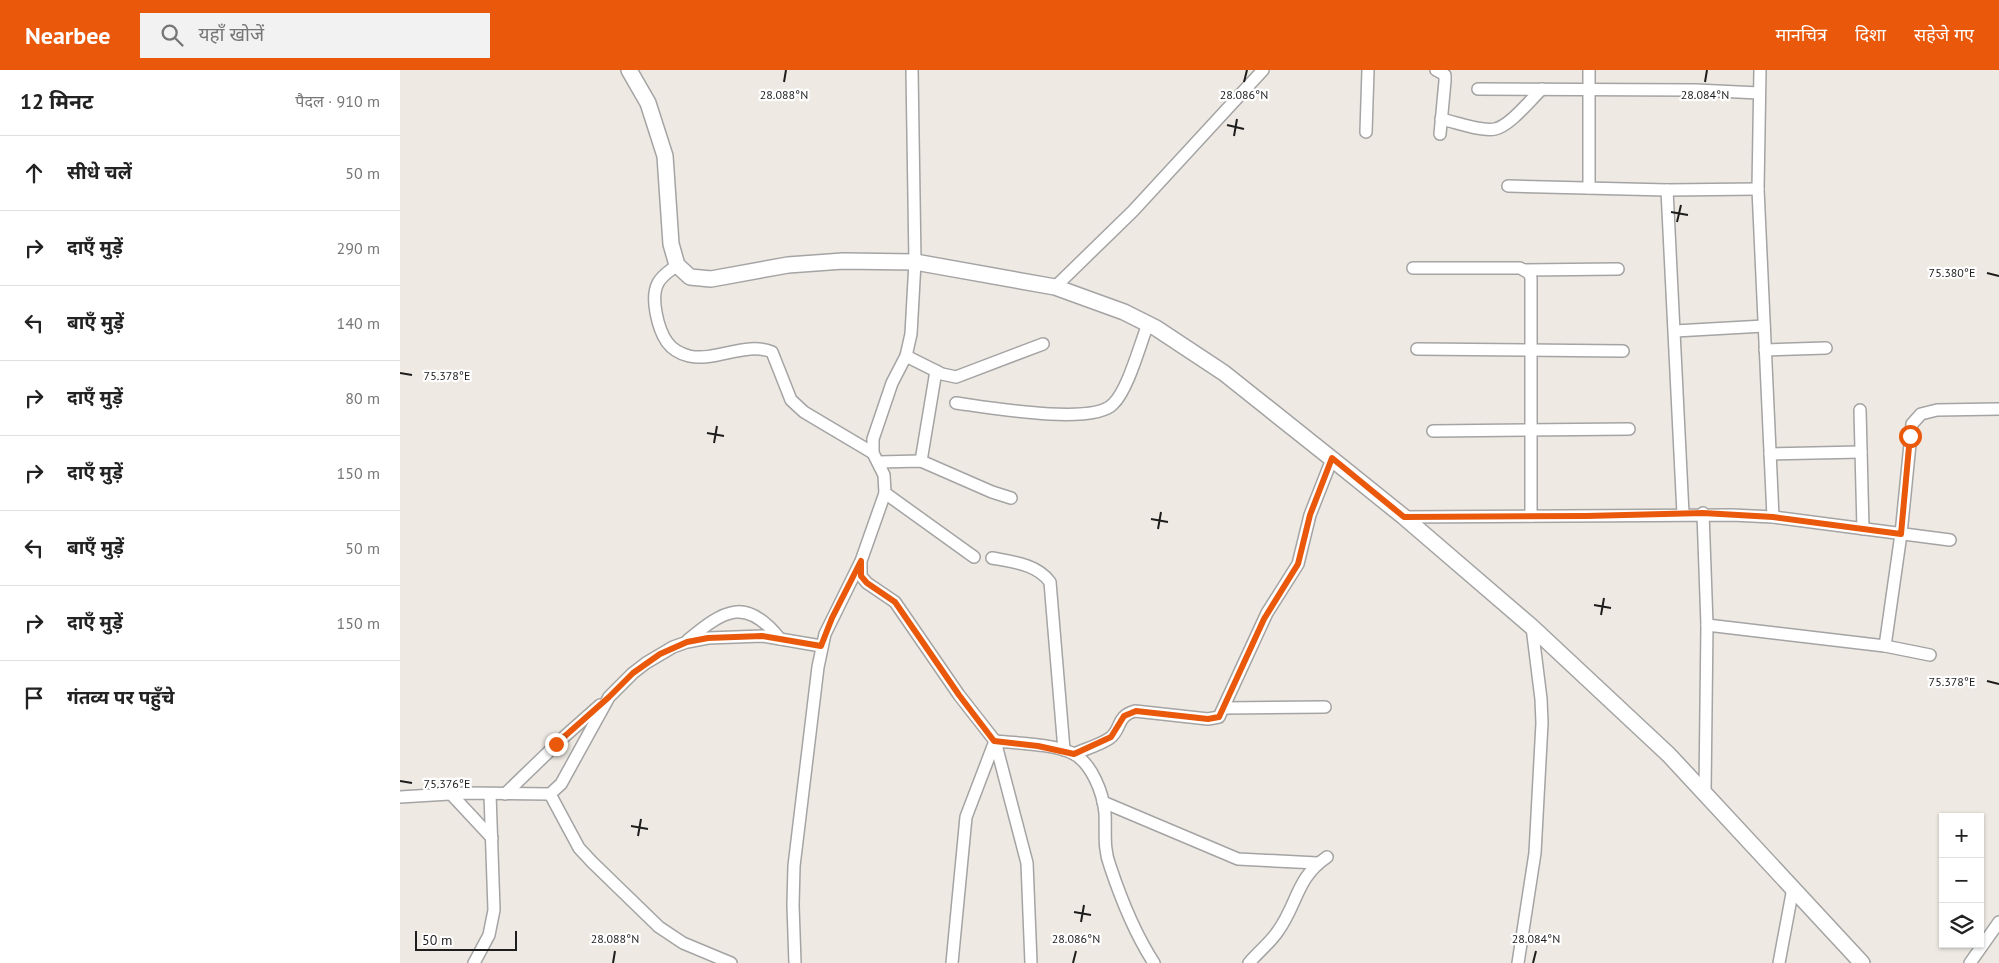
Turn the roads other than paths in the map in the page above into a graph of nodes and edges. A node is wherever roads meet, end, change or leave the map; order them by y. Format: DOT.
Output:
graph roads {
  1 [pos="629,70"];
  2 [pos="912,70"];
  3 [pos="1262,70"];
  4 [pos="1368,70"];
  5 [pos="1436,70"];
  6 [pos="1589,70"];
  7 [pos="1760,70"];
  8 [pos="1478,88"];
  9 [pos="1542,90"];
  10 [pos="1589,90"];
  11 [pos="1759,93"];
  12 [pos="1442,119"];
  13 [pos="1366,132"];
  14 [pos="1440,134"];
  15 [pos="1508,186"];
  16 [pos="1589,188"];
  17 [pos="1758,189"];
  18 [pos="1667,190"];
  19 [pos="915,262"];
  20 [pos="677,265"];
  21 [pos="1414,268"];
  22 [pos="1618,268"];
  23 [pos="1525,270"];
  24 [pos="1055,287"];
  25 [pos="1148,324"];
  26 [pos="1764,326"];
  27 [pos="1675,331"];
  28 [pos="1043,344"];
  29 [pos="1826,348"];
  30 [pos="1417,350"];
  31 [pos="1531,350"];
  32 [pos="1765,350"];
  33 [pos="1623,351"];
  34 [pos="906,356"];
  35 [pos="936,371"];
  36 [pos="956,403"];
  37 [pos="1999,409"];
  38 [pos="1860,410"];
  39 [pos="1629,429"];
  40 [pos="1531,430"];
  41 [pos="1433,431"];
  42 [pos="1861,452"];
  43 [pos="1770,454"];
  44 [pos="876,458"];
  45 [pos="1332,458"];
  46 [pos="921,462"];
  47 [pos="885,493"];
  48 [pos="1011,498"];
  49 [pos="1703,513"];
  50 [pos="1683,514"];
  51 [pos="1531,516"];
  52 [pos="1404,517"];
  53 [pos="1773,517"];
  54 [pos="1863,529"];
  55 [pos="1901,534"];
  56 [pos="1950,540"];
  57 [pos="974,556"];
  58 [pos="992,558"];
  59 [pos="861,561"];
  60 [pos="1707,625"];
  61 [pos="1532,627"];
  62 [pos="780,638"];
  63 [pos="687,642"];
  64 [pos="821,646"];
  65 [pos="1886,646"];
  66 [pos="1930,655"];
  67 [pos="609,697"];
  68 [pos="1325,707"];
  69 [pos="1225,708"];
  70 [pos="994,741"];
  71 [pos="1069,752"];
  72 [pos="1705,791"];
  73 [pos="451,794"];
  74 [pos="490,794"];
  75 [pos="505,794"];
  76 [pos="550,794"];
  77 [pos="400,797"];
  78 [pos="1103,802"];
  79 [pos="492,838"];
  80 [pos="1327,857"];
  81 [pos="1317,864"];
  82 [pos="1793,888"];
  83 [pos="1999,922"];
  84 [pos="474,963"];
  85 [pos="730,963"];
  86 [pos="795,963"];
  87 [pos="952,963"];
  88 [pos="1032,963"];
  89 [pos="1154,963"];
  90 [pos="1249,963"];
  91 [pos="1518,963"];
  92 [pos="1779,963"];
  93 [pos="1862,963"];
  94 [pos="1970,963"];
  1 -- 20 [label="street"];
  2 -- 19 [label="street"];
  3 -- 24 [label="street"];
  4 -- 13 [label="street"];
  5 -- 12 [label="street"];
  6 -- 10 [label="street"];
  7 -- 11 [label="street"];
  8 -- 9 [label="street"];
  9 -- 10 [label="street"];
  9 -- 12 [label="street"];
  10 -- 11 [label="street"];
  10 -- 16 [label="street"];
  11 -- 17 [label="street"];
  12 -- 14 [label="street"];
  15 -- 16 [label="street"];
  16 -- 18 [label="street"];
  17 -- 18 [label="street"];
  17 -- 26 [label="street"];
  18 -- 27 [label="street"];
  19 -- 20 [label="street"];
  19 -- 24 [label="street"];
  19 -- 34 [label="street"];
  20 -- 44 [label="street"];
  21 -- 23 [label="street"];
  22 -- 23 [label="street"];
  23 -- 31 [label="street"];
  24 -- 25 [label="street"];
  25 -- 36 [label="street"];
  25 -- 45 [label="street"];
  26 -- 27 [label="street"];
  26 -- 32 [label="street"];
  27 -- 50 [label="street"];
  28 -- 35 [label="street"];
  29 -- 32 [label="street"];
  30 -- 31 [label="street"];
  31 -- 33 [label="street"];
  31 -- 40 [label="street"];
  32 -- 43 [label="street"];
  34 -- 35 [label="street"];
  34 -- 44 [label="street"];
  35 -- 46 [label="street"];
  37 -- 55 [label="street"];
  38 -- 42 [label="street"];
  39 -- 40 [label="street"];
  40 -- 41 [label="street"];
  40 -- 51 [label="street"];
  42 -- 43 [label="street"];
  42 -- 54 [label="street"];
  43 -- 53 [label="street"];
  44 -- 46 [label="street"];
  44 -- 47 [label="street"];
  45 -- 52 [label="street"];
  45 -- 69 [label="street"];
  46 -- 48 [label="street"];
  47 -- 57 [label="street"];
  47 -- 59 [label="street"];
  49 -- 50 [label="street"];
  49 -- 53 [label="street"];
  49 -- 60 [label="street"];
  50 -- 51 [label="street"];
  51 -- 52 [label="street"];
  52 -- 61 [label="street"];
  53 -- 54 [label="street"];
  54 -- 55 [label="street"];
  55 -- 56 [label="street"];
  55 -- 65 [label="street"];
  58 -- 71 [label="street"];
  59 -- 64 [label="street"];
  59 -- 70 [label="street"];
  60 -- 65 [label="street"];
  60 -- 72 [label="street"];
  61 -- 72 [label="street"];
  61 -- 91 [label="street"];
  62 -- 63 [label="street"];
  62 -- 63 [label="street"];
  62 -- 64 [label="street"];
  63 -- 67 [label="street"];
  64 -- 86 [label="street"];
  65 -- 66 [label="street"];
  67 -- 75 [label="street"];
  67 -- 76 [label="street"];
  68 -- 69 [label="street"];
  69 -- 71 [label="street"];
  70 -- 71 [label="street"];
  70 -- 87 [label="street"];
  70 -- 88 [label="street"];
  71 -- 78 [label="street"];
  72 -- 82 [label="street"];
  73 -- 74 [label="street"];
  73 -- 77 [label="street"];
  73 -- 79 [label="street"];
  74 -- 75 [label="street"];
  74 -- 79 [label="street"];
  75 -- 76 [label="street"];
  76 -- 85 [label="street"];
  78 -- 81 [label="street"];
  78 -- 89 [label="street"];
  79 -- 84 [label="street"];
  80 -- 81 [label="street"];
  81 -- 90 [label="street"];
  82 -- 92 [label="street"];
  82 -- 93 [label="street"];
  83 -- 94 [label="street"];
}
